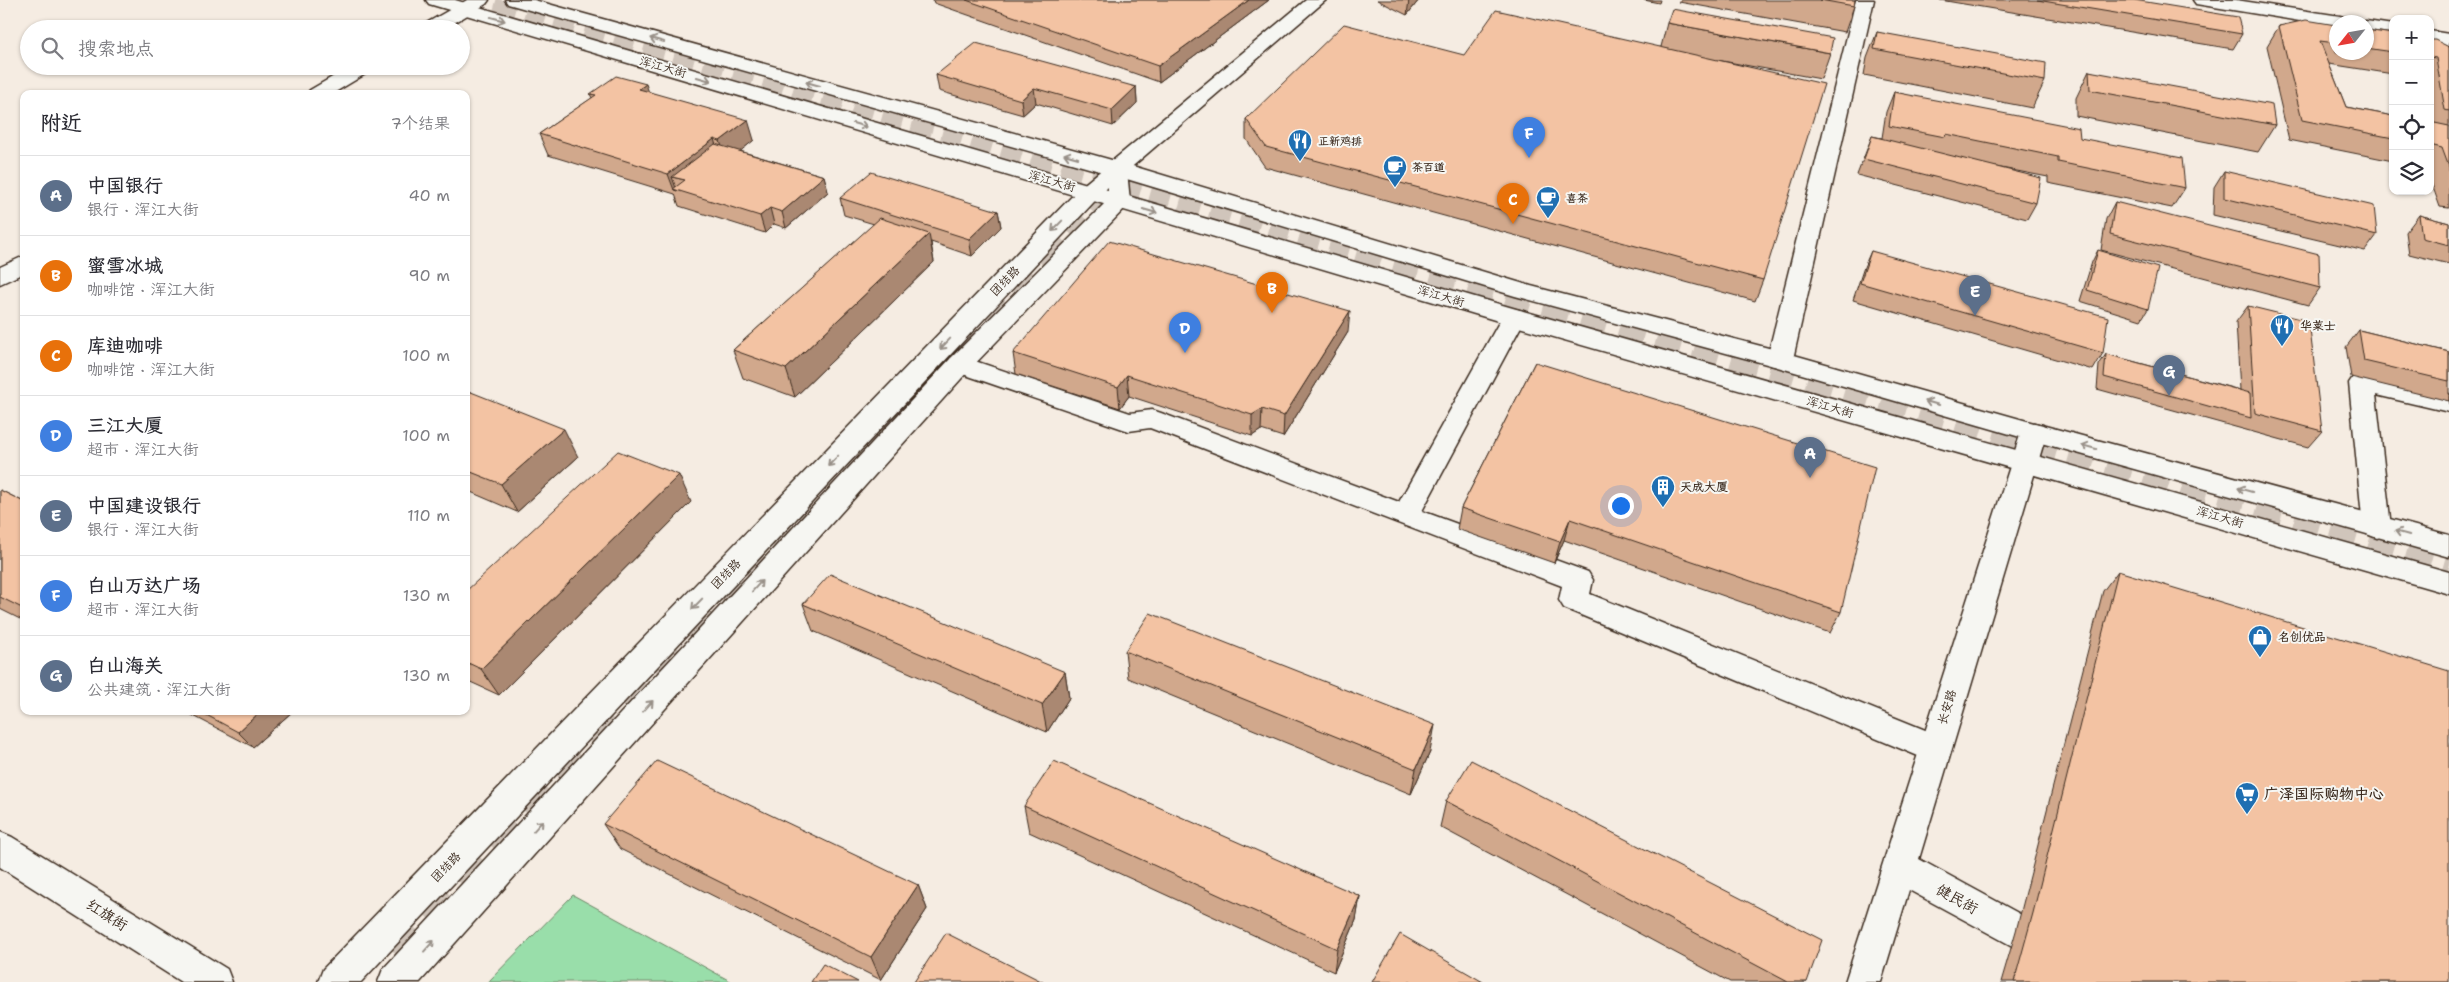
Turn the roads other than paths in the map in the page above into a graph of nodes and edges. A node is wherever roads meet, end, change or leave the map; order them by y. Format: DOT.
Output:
graph roads {
  1 [pos="434,0"];
  2 [pos="514,0"];
  3 [pos="1317,0"];
  4 [pos="1865,0"];
  5 [pos="2202,0"];
  6 [pos="472,4"];
  7 [pos="445,20"];
  8 [pos="2329,20"];
  9 [pos="2374,28"];
  10 [pos="2389,30"];
  11 [pos="2434,38"];
  12 [pos="2449,40"];
  13 [pos="350,75"];
  14 [pos="324,90"];
  15 [pos="1118,169"];
  16 [pos="1089,192"];
  17 [pos="1119,201"];
  18 [pos="20,266"];
  19 [pos="0,277"];
  20 [pos="1514,317"];
  21 [pos="1780,359"];
  22 [pos="960,364"];
  23 [pos="2449,403"];
  24 [pos="2034,432"];
  25 [pos="2024,461"];
  26 [pos="1405,516"];
  27 [pos="2377,527"];
  28 [pos="2449,546"];
  29 [pos="2449,583"];
  30 [pos="1934,748"];
  31 [pos="0,848"];
  32 [pos="1899,866"];
  33 [pos="2016,931"];
  34 [pos="214,982"];
  35 [pos="336,982"];
  36 [pos="396,982"];
  37 [pos="1863,982"];
  1 -- 6 [label="street, 浑江大街"];
  15 -- 2 [label="street, 浑江大街, one-way"];
  3 -- 15 [label="street, 团结路"];
  4 -- 21 [label="street"];
  5 -- 8 [label="street"];
  6 -- 7 [label="street"];
  6 -- 16 [label="street, 浑江大街, one-way"];
  9 -- 10 [label="street"];
  11 -- 12 [label="street"];
  13 -- 14 [label="street"];
  15 -- 16 [label="street, 团结路"];
  15 -- 17 [label="street"];
  15 -- 21 [label="street, 浑江大街"];
  16 -- 17 [label="street, 浑江大街"];
  16 -- 35 [label="street, 团结路, one-way"];
  17 -- 20 [label="street, 浑江大街, one-way"];
  17 -- 22 [label="street, 团结路"];
  18 -- 19 [label="street"];
  20 -- 25 [label="street, 浑江大街"];
  20 -- 26 [label="street"];
  24 -- 21 [label="street, 浑江大街, one-way"];
  22 -- 26 [label="street"];
  36 -- 22 [label="street, 团结路, one-way"];
  23 -- 27 [label="street"];
  24 -- 25 [label="street, 长安路"];
  27 -- 24 [label="street, 浑江大街, one-way"];
  25 -- 29 [label="street, 浑江大街"];
  25 -- 30 [label="street, 长安路"];
  26 -- 30 [label="street"];
  28 -- 27 [label="street, 浑江大街, one-way"];
  30 -- 32 [label="street, 长安路"];
  31 -- 34 [label="street, 红旗街"];
  32 -- 33 [label="street, 健民街"];
  32 -- 37 [label="street, 长安路"];
}
